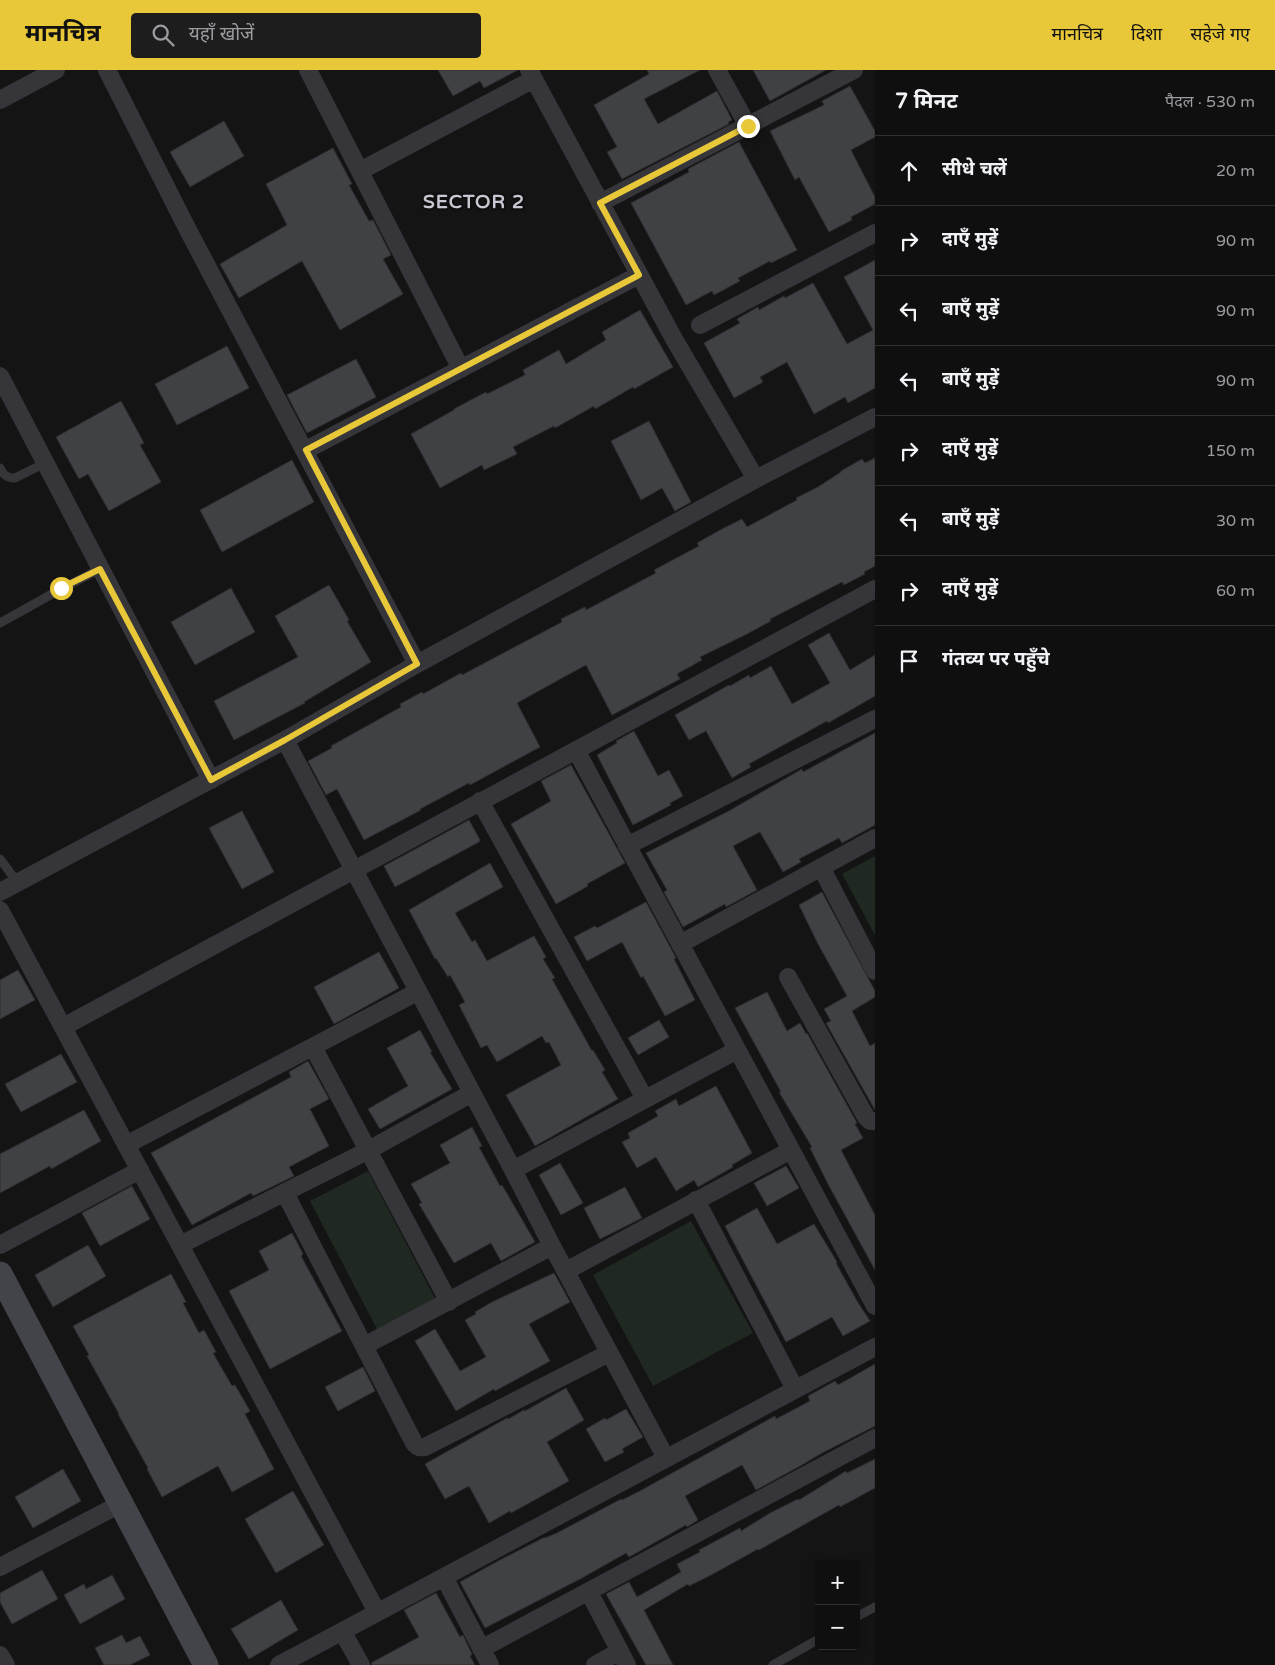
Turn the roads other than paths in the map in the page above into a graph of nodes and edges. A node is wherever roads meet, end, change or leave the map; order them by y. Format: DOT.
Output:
graph roads {
  1 [pos="56,70"];
  2 [pos="107,70"];
  3 [pos="308,70"];
  4 [pos="717,70"];
  5 [pos="854,70"];
  6 [pos="532,74"];
  7 [pos="0,100"];
  8 [pos="748,126"];
  9 [pos="360,171"];
  10 [pos="600,203"];
  11 [pos="875,233"];
  12 [pos="639,275"];
  13 [pos="700,324"];
  14 [pos="461,368"];
  15 [pos="0,376"];
  16 [pos="875,417"];
  17 [pos="306,450"];
  18 [pos="45,464"];
  19 [pos="0,468"];
  20 [pos="756,479"];
  21 [pos="100,569"];
  22 [pos="875,589"];
  23 [pos="0,623"];
  24 [pos="417,664"];
  25 [pos="875,719"];
  26 [pos="285,740"];
  27 [pos="576,750"];
  28 [pos="211,780"];
  29 [pos="480,801"];
  30 [pos="875,838"];
  31 [pos="627,846"];
  32 [pos="0,859"];
  33 [pos="821,867"];
  34 [pos="353,870"];
  35 [pos="16,882"];
  36 [pos="0,892"];
  37 [pos="0,910"];
  38 [pos="680,944"];
  39 [pos="875,971"];
  40 [pos="788,977"];
  41 [pos="418,992"];
  42 [pos="63,1027"];
  43 [pos="313,1047"];
  44 [pos="738,1050"];
  45 [pos="472,1093"];
  46 [pos="645,1099"];
  47 [pos="875,1121"];
  48 [pos="126,1145"];
  49 [pos="791,1150"];
  50 [pos="367,1151"];
  51 [pos="140,1170"];
  52 [pos="513,1170"];
  53 [pos="285,1193"];
  54 [pos="696,1200"];
  55 [pos="0,1245"];
  56 [pos="180,1245"];
  57 [pos="552,1246"];
  58 [pos="566,1271"];
  59 [pos="0,1274"];
  60 [pos="449,1302"];
  61 [pos="875,1306"];
  62 [pos="364,1346"];
  63 [pos="875,1347"];
  64 [pos="610,1353"];
  65 [pos="795,1389"];
  66 [pos="875,1438"];
  67 [pos="666,1458"];
  68 [pos="122,1503"];
  69 [pos="0,1567"];
  70 [pos="444,1577"];
  71 [pos="588,1592"];
  72 [pos="875,1607"];
  73 [pos="377,1612"];
  74 [pos="860,1615"];
  75 [pos="342,1631"];
  76 [pos="815,1641"];
  77 [pos="481,1649"];
  78 [pos="0,1655"];
  79 [pos="624,1658"];
  80 [pos="6,1665"];
  81 [pos="206,1665"];
  82 [pos="279,1665"];
  83 [pos="360,1665"];
  84 [pos="490,1665"];
  85 [pos="595,1665"];
  86 [pos="773,1665"];
  1 -- 7 [label="street"];
  2 -- 17 [label="street"];
  3 -- 9 [label="street"];
  4 -- 8 [label="street"];
  5 -- 8 [label="street"];
  6 -- 9 [label="street"];
  6 -- 10 [label="street"];
  8 -- 10 [label="street"];
  9 -- 14 [label="street"];
  10 -- 12 [label="street"];
  11 -- 13 [label="street"];
  12 -- 14 [label="street"];
  12 -- 20 [label="street"];
  14 -- 17 [label="street"];
  15 -- 18 [label="street"];
  16 -- 20 [label="street"];
  17 -- 24 [label="street"];
  18 -- 19 [label="lane"];
  18 -- 21 [label="street"];
  20 -- 24 [label="street"];
  21 -- 23 [label="lane"];
  21 -- 28 [label="street"];
  22 -- 27 [label="street"];
  24 -- 26 [label="street"];
  25 -- 31 [label="street"];
  26 -- 28 [label="street"];
  26 -- 34 [label="street"];
  27 -- 29 [label="street"];
  27 -- 31 [label="street"];
  28 -- 35 [label="street"];
  29 -- 34 [label="street"];
  29 -- 46 [label="street"];
  30 -- 33 [label="street"];
  31 -- 38 [label="street"];
  32 -- 35 [label="lane"];
  33 -- 38 [label="street"];
  33 -- 39 [label="street"];
  34 -- 41 [label="street"];
  34 -- 42 [label="street"];
  35 -- 36 [label="street"];
  37 -- 42 [label="street"];
  38 -- 44 [label="street"];
  40 -- 47 [label="street"];
  41 -- 43 [label="street"];
  41 -- 45 [label="street"];
  42 -- 48 [label="street"];
  43 -- 48 [label="street"];
  43 -- 50 [label="street"];
  44 -- 46 [label="street"];
  44 -- 49 [label="street"];
  45 -- 50 [label="street"];
  45 -- 52 [label="street"];
  46 -- 52 [label="street"];
  48 -- 51 [label="street"];
  49 -- 54 [label="street"];
  49 -- 61 [label="street"];
  50 -- 53 [label="street"];
  50 -- 60 [label="street"];
  51 -- 55 [label="street"];
  51 -- 56 [label="street"];
  52 -- 57 [label="street"];
  53 -- 56 [label="street"];
  53 -- 62 [label="street"];
  54 -- 58 [label="street"];
  54 -- 65 [label="street"];
  56 -- 73 [label="street"];
  57 -- 58 [label="street"];
  57 -- 60 [label="street"];
  58 -- 64 [label="street"];
  59 -- 68 [label="street"];
  60 -- 62 [label="street"];
  62 -- 64 [label="street"];
  63 -- 65 [label="street"];
  64 -- 67 [label="street"];
  65 -- 67 [label="street"];
  66 -- 71 [label="street"];
  67 -- 70 [label="street"];
  68 -- 69 [label="street"];
  68 -- 81 [label="street"];
  70 -- 73 [label="street"];
  70 -- 77 [label="street"];
  71 -- 77 [label="street"];
  71 -- 79 [label="street"];
  72 -- 74 [label="lane"];
  73 -- 75 [label="street"];
  75 -- 82 [label="street"];
  75 -- 83 [label="street"];
  76 -- 86 [label="lane"];
  77 -- 84 [label="street"];
  78 -- 80 [label="street"];
  79 -- 85 [label="street"];
}
